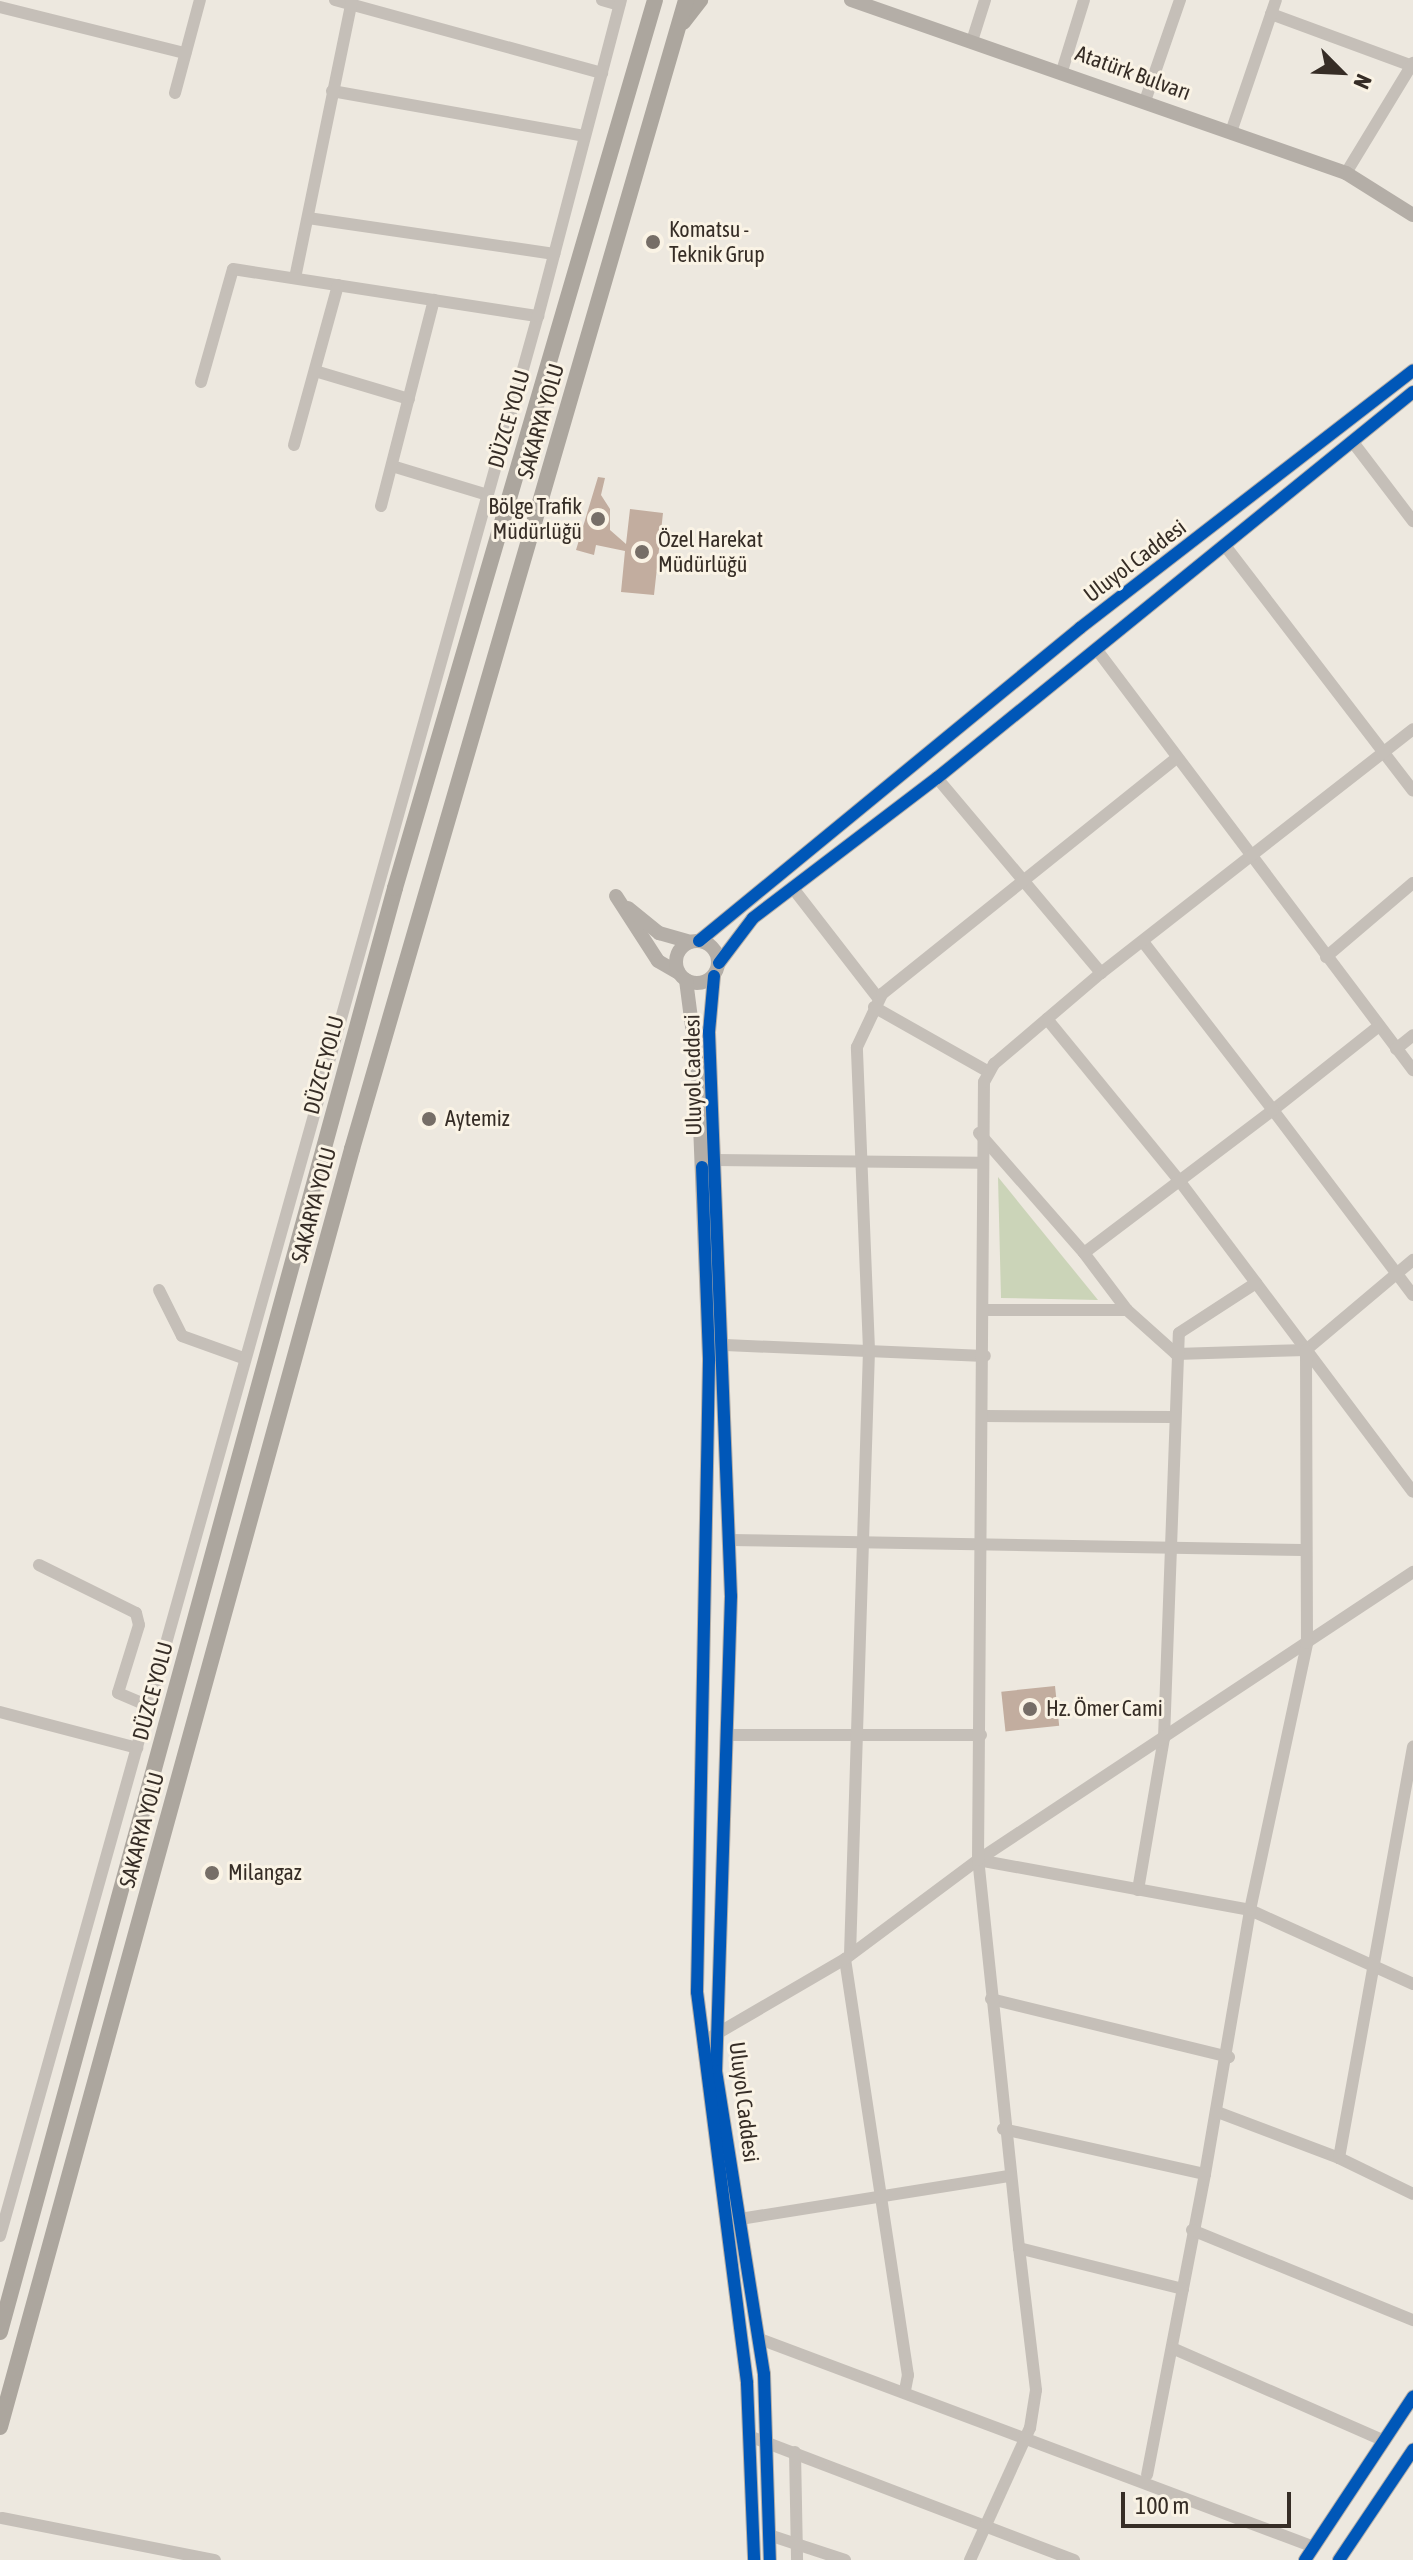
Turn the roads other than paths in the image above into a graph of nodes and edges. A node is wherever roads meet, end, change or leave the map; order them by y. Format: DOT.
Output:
graph roads {
  1 [pos="200,0"];
  2 [pos="335,0"];
  3 [pos="602,0"];
  4 [pos="643,0"];
  5 [pos="655,0"];
  6 [pos="686,0"];
  7 [pos="700,0"];
  8 [pos="851,0"];
  9 [pos="985,0"];
  10 [pos="1084,0"];
  11 [pos="1180,0"];
  12 [pos="1276,0"];
  13 [pos="352,3"];
  14 [pos="620,3"];
  15 [pos="887,6"];
  16 [pos="0,7"];
  17 [pos="1271,14"];
  18 [pos="678,30"];
  19 [pos="972,41"];
  20 [pos="185,53"];
  21 [pos="1412,68"];
  22 [pos="634,71"];
  23 [pos="1062,71"];
  24 [pos="602,73"];
  25 [pos="332,91"];
  26 [pos="175,93"];
  27 [pos="1145,101"];
  28 [pos="1231,132"];
  29 [pos="584,136"];
  30 [pos="1346,173"];
  31 [pos="1393,204"];
  32 [pos="1413,215"];
  33 [pos="308,218"];
  34 [pos="1413,223"];
  35 [pos="554,254"];
  36 [pos="295,278"];
  37 [pos="338,285"];
  38 [pos="434,300"];
  39 [pos="538,316"];
  40 [pos="315,371"];
  41 [pos="1413,371"];
  42 [pos="201,382"];
  43 [pos="1413,392"];
  44 [pos="409,399"];
  45 [pos="1352,441"];
  46 [pos="294,445"];
  47 [pos="392,466"];
  48 [pos="488,495"];
  49 [pos="381,506"];
  50 [pos="1413,521"];
  51 [pos="1226,547"];
  52 [pos="1097,650"];
  53 [pos="1413,729"];
  54 [pos="1383,753"];
  55 [pos="1177,758"];
  56 [pos="937,778"];
  57 [pos="1413,791"];
  58 [pos="1252,860"];
  59 [pos="1021,878"];
  60 [pos="1413,883"];
  61 [pos="792,887"];
  62 [pos="695,941"];
  63 [pos="1143,942"];
  64 [pos="1326,957"];
  65 [pos="716,970"];
  66 [pos="1101,973"];
  67 [pos="683,977"];
  68 [pos="876,1003"];
  69 [pos="1047,1019"];
  70 [pos="1379,1026"];
  71 [pos="1413,1035"];
  72 [pos="1396,1049"];
  73 [pos="1413,1070"];
  74 [pos="989,1072"];
  75 [pos="1273,1110"];
  76 [pos="979,1133"];
  77 [pos="715,1160"];
  78 [pos="860,1160"];
  79 [pos="980,1163"];
  80 [pos="1181,1183"];
  81 [pos="1084,1253"];
  82 [pos="1413,1260"];
  83 [pos="1397,1273"];
  84 [pos="1256,1283"];
  85 [pos="159,1290"];
  86 [pos="1413,1295"];
  87 [pos="985,1310"];
  88 [pos="1127,1310"];
  89 [pos="725,1345"];
  90 [pos="869,1350"];
  91 [pos="1306,1350"];
  92 [pos="1176,1354"];
  93 [pos="985,1356"];
  94 [pos="243,1358"];
  95 [pos="985,1416"];
  96 [pos="1173,1417"];
  97 [pos="1413,1492"];
  98 [pos="730,1540"];
  99 [pos="863,1545"];
  100 [pos="1168,1546"];
  101 [pos="984,1547"];
  102 [pos="1302,1550"];
  103 [pos="39,1565"];
  104 [pos="1413,1572"];
  105 [pos="1307,1643"];
  106 [pos="148,1706"];
  107 [pos="0,1712"];
  108 [pos="727,1735"];
  109 [pos="855,1735"];
  110 [pos="981,1735"];
  111 [pos="1164,1738"];
  112 [pos="1413,1747"];
  113 [pos="137,1748"];
  114 [pos="1407,1819"];
  115 [pos="978,1860"];
  116 [pos="1138,1890"];
  117 [pos="1250,1910"];
  118 [pos="848,1957"];
  119 [pos="1369,1966"];
  120 [pos="1413,1984"];
  121 [pos="991,1999"];
  122 [pos="715,2032"];
  123 [pos="704,2055"];
  124 [pos="1229,2057"];
  125 [pos="1220,2113"];
  126 [pos="1003,2129"];
  127 [pos="1339,2158"];
  128 [pos="1205,2174"];
  129 [pos="1009,2176"];
  130 [pos="1413,2194"];
  131 [pos="880,2196"];
  132 [pos="740,2219"];
  133 [pos="1192,2230"];
  134 [pos="0,2236"];
  135 [pos="1019,2248"];
  136 [pos="1183,2289"];
  137 [pos="1413,2320"];
  138 [pos="0,2332"];
  139 [pos="760,2339"];
  140 [pos="1172,2348"];
  141 [pos="905,2391"];
  142 [pos="1413,2397"];
  143 [pos="0,2427"];
  144 [pos="749,2436"];
  145 [pos="1025,2437"];
  146 [pos="1385,2441"];
  147 [pos="767,2442"];
  148 [pos="1413,2450"];
  149 [pos="795,2452"];
  150 [pos="1147,2474"];
  151 [pos="2,2518"];
  152 [pos="984,2525"];
  153 [pos="769,2535"];
  154 [pos="797,2543"];
  155 [pos="1310,2554"];
  156 [pos="215,2560"];
  157 [pos="754,2560"];
  158 [pos="770,2560"];
  159 [pos="797,2560"];
  160 [pos="845,2560"];
  161 [pos="970,2560"];
  162 [pos="1074,2560"];
  163 [pos="1339,2560"];
  1 -- 20 [label="street"];
  2 -- 13 [label="street"];
  3 -- 14 [label="street"];
  4 -- 22 [label="highway"];
  5 -- 22 [label="highway, DÜZCE YOLU"];
  6 -- 18 [label="highway, SAKARYA YOLU"];
  7 -- 18 [label="highway"];
  8 -- 15 [label="main road, Atatürk Bulvarı"];
  9 -- 19 [label="street"];
  10 -- 23 [label="street"];
  11 -- 27 [label="street"];
  12 -- 17 [label="street"];
  13 -- 24 [label="street"];
  13 -- 25 [label="street"];
  14 -- 24 [label="street"];
  15 -- 19 [label="main road, Atatürk Bulvarı"];
  16 -- 20 [label="street"];
  17 -- 21 [label="street"];
  17 -- 28 [label="street"];
  18 -- 143 [label="highway, SAKARYA YOLU"];
  19 -- 23 [label="main road, Atatürk Bulvarı"];
  20 -- 26 [label="street"];
  21 -- 30 [label="street"];
  22 -- 138 [label="highway, DÜZCE YOLU"];
  23 -- 27 [label="main road, Atatürk Bulvarı"];
  24 -- 29 [label="street"];
  25 -- 29 [label="street"];
  25 -- 33 [label="street"];
  27 -- 28 [label="main road, Atatürk Bulvarı"];
  28 -- 30 [label="main road, Atatürk Bulvarı"];
  29 -- 35 [label="street"];
  30 -- 31 [label="main road, Atatürk Bulvarı"];
  31 -- 32 [label="main road"];
  31 -- 34 [label="main road"];
  33 -- 35 [label="street"];
  33 -- 36 [label="street"];
  35 -- 39 [label="street"];
  36 -- 37 [label="street"];
  36 -- 42 [label="street"];
  37 -- 38 [label="street"];
  37 -- 40 [label="street"];
  38 -- 39 [label="street"];
  38 -- 44 [label="street"];
  39 -- 48 [label="street"];
  40 -- 44 [label="street"];
  40 -- 46 [label="street"];
  41 -- 62 [label="main road, Uluyol Caddesi"];
  43 -- 45 [label="main road, Uluyol Caddesi"];
  44 -- 47 [label="street"];
  45 -- 50 [label="street"];
  45 -- 51 [label="main road, Uluyol Caddesi"];
  47 -- 48 [label="street"];
  47 -- 49 [label="street"];
  48 -- 94 [label="street"];
  51 -- 52 [label="main road, Uluyol Caddesi"];
  51 -- 54 [label="street"];
  52 -- 55 [label="street"];
  52 -- 56 [label="main road, Uluyol Caddesi"];
  53 -- 54 [label="street"];
  54 -- 57 [label="street"];
  54 -- 58 [label="street"];
  55 -- 58 [label="street"];
  55 -- 59 [label="street"];
  56 -- 59 [label="street"];
  56 -- 61 [label="main road, Uluyol Caddesi"];
  58 -- 63 [label="street"];
  58 -- 64 [label="street"];
  59 -- 66 [label="street"];
  59 -- 68 [label="street"];
  60 -- 64 [label="street"];
  61 -- 65 [label="main road, Uluyol Caddesi"];
  61 -- 68 [label="street"];
  62 -- 65 [label="main road"];
  62 -- 67 [label="main road"];
  62 -- 67 [label="main road"];
  63 -- 66 [label="street"];
  63 -- 75 [label="street"];
  64 -- 70 [label="street"];
  65 -- 67 [label="main road"];
  65 -- 77 [label="main road, Uluyol Caddesi"];
  66 -- 69 [label="street"];
  67 -- 123 [label="main road, Uluyol Caddesi"];
  68 -- 74 [label="street"];
  68 -- 78 [label="street"];
  69 -- 74 [label="street"];
  69 -- 80 [label="street"];
  70 -- 72 [label="street"];
  70 -- 75 [label="street"];
  71 -- 72 [label="street"];
  72 -- 73 [label="street"];
  74 -- 76 [label="street"];
  75 -- 80 [label="street"];
  75 -- 83 [label="street"];
  76 -- 79 [label="street"];
  76 -- 81 [label="street"];
  77 -- 78 [label="street"];
  77 -- 89 [label="main road, Uluyol Caddesi"];
  78 -- 79 [label="street"];
  78 -- 90 [label="street"];
  79 -- 87 [label="street"];
  80 -- 81 [label="street"];
  80 -- 84 [label="street"];
  81 -- 88 [label="street"];
  82 -- 83 [label="street"];
  83 -- 86 [label="street"];
  83 -- 91 [label="street"];
  84 -- 91 [label="street"];
  84 -- 92 [label="street"];
  85 -- 94 [label="street"];
  87 -- 88 [label="street"];
  87 -- 93 [label="street"];
  88 -- 92 [label="street"];
  89 -- 90 [label="street"];
  89 -- 98 [label="main road, Uluyol Caddesi"];
  90 -- 93 [label="street"];
  90 -- 99 [label="street"];
  91 -- 92 [label="street"];
  91 -- 97 [label="street"];
  91 -- 102 [label="street"];
  92 -- 96 [label="street"];
  93 -- 95 [label="street"];
  94 -- 106 [label="street"];
  95 -- 96 [label="street"];
  95 -- 101 [label="street"];
  96 -- 100 [label="street"];
  98 -- 99 [label="street"];
  98 -- 108 [label="main road, Uluyol Caddesi"];
  99 -- 101 [label="street"];
  99 -- 109 [label="street"];
  100 -- 101 [label="street"];
  100 -- 102 [label="street"];
  100 -- 111 [label="street"];
  101 -- 110 [label="street"];
  102 -- 105 [label="street"];
  103 -- 106 [label="street"];
  104 -- 105 [label="street"];
  105 -- 111 [label="street"];
  105 -- 117 [label="street"];
  106 -- 113 [label="street"];
  107 -- 113 [label="street"];
  108 -- 109 [label="street"];
  108 -- 122 [label="main road, Uluyol Caddesi"];
  109 -- 110 [label="street"];
  109 -- 118 [label="street"];
  110 -- 115 [label="street"];
  111 -- 115 [label="street"];
  111 -- 116 [label="street"];
  112 -- 114 [label="street"];
  113 -- 134 [label="street"];
  114 -- 119 [label="street"];
  115 -- 116 [label="street"];
  115 -- 118 [label="street"];
  115 -- 121 [label="street"];
  116 -- 117 [label="street"];
  117 -- 119 [label="street"];
  117 -- 124 [label="street"];
  118 -- 122 [label="street"];
  118 -- 131 [label="street"];
  119 -- 120 [label="street"];
  119 -- 127 [label="street"];
  121 -- 124 [label="street"];
  121 -- 126 [label="street"];
  122 -- 123 [label="street"];
  122 -- 132 [label="main road, Uluyol Caddesi"];
  123 -- 144 [label="main road, Uluyol Caddesi"];
  124 -- 125 [label="street"];
  125 -- 127 [label="street"];
  125 -- 128 [label="street"];
  126 -- 128 [label="street"];
  126 -- 129 [label="street"];
  127 -- 130 [label="street"];
  128 -- 133 [label="street"];
  129 -- 131 [label="street"];
  129 -- 135 [label="street"];
  131 -- 132 [label="street"];
  131 -- 141 [label="street"];
  132 -- 139 [label="main road, Uluyol Caddesi"];
  133 -- 136 [label="street"];
  133 -- 137 [label="street"];
  135 -- 136 [label="street"];
  135 -- 145 [label="street"];
  136 -- 140 [label="street"];
  139 -- 141 [label="street"];
  139 -- 147 [label="main road, Uluyol Caddesi"];
  140 -- 146 [label="street"];
  140 -- 150 [label="street"];
  141 -- 145 [label="street"];
  142 -- 146 [label="main road"];
  144 -- 147 [label="street"];
  144 -- 157 [label="main road, Uluyol Caddesi"];
  145 -- 152 [label="street"];
  145 -- 155 [label="street"];
  146 -- 155 [label="main road"];
  147 -- 149 [label="street"];
  147 -- 153 [label="main road, Uluyol Caddesi"];
  148 -- 163 [label="main road"];
  149 -- 152 [label="street"];
  149 -- 154 [label="street"];
  151 -- 156 [label="street"];
  152 -- 161 [label="street"];
  152 -- 162 [label="street"];
  153 -- 154 [label="street"];
  153 -- 158 [label="main road, Uluyol Caddesi"];
  154 -- 159 [label="street"];
  154 -- 160 [label="street"];
}
